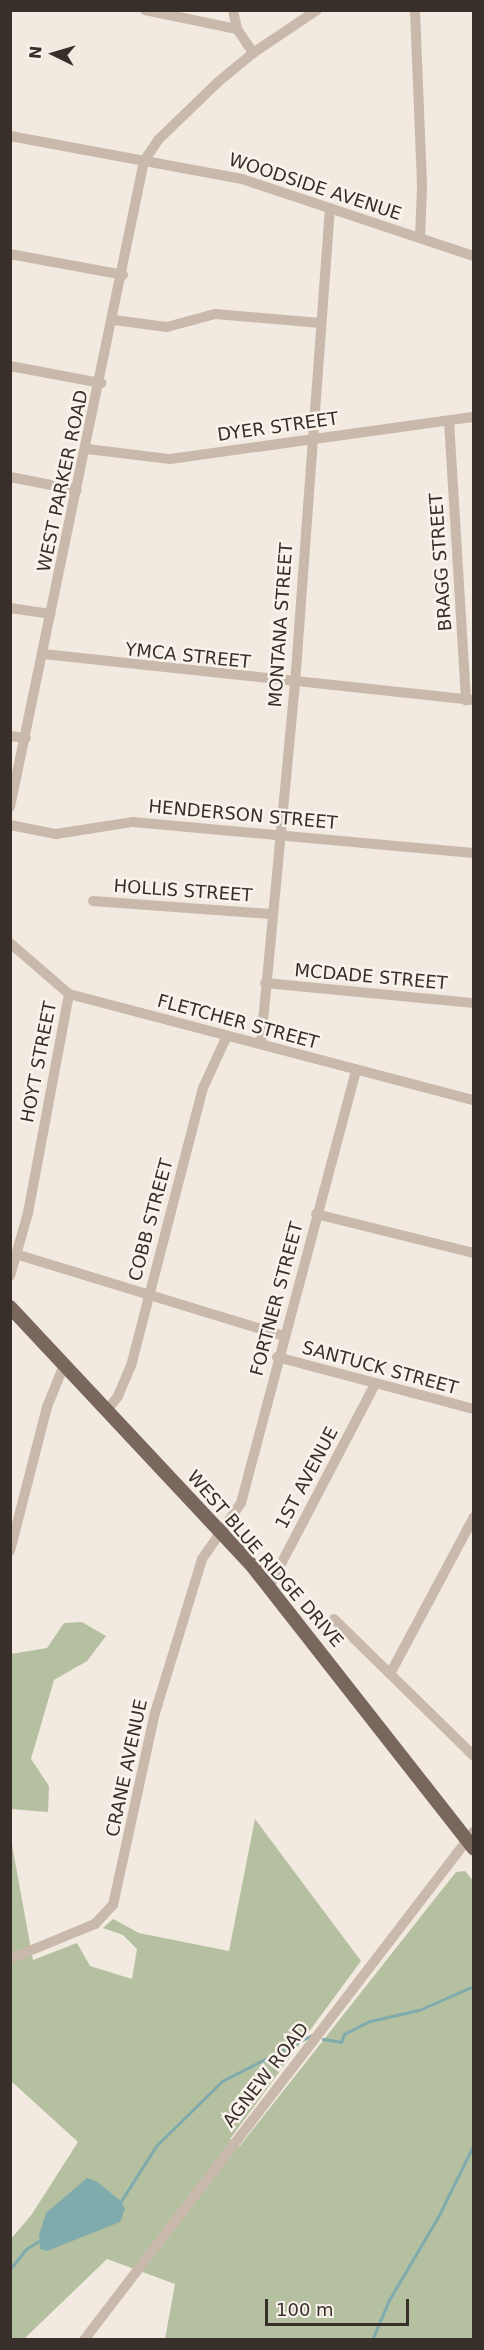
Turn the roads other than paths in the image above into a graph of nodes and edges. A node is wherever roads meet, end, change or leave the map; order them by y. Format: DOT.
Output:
graph roads {
  1 [pos="145,10"];
  2 [pos="233,10"];
  3 [pos="317,10"];
  4 [pos="415,10"];
  5 [pos="237,29"];
  6 [pos="253,53"];
  7 [pos="10,136"];
  8 [pos="144,161"];
  9 [pos="330,208"];
  10 [pos="420,238"];
  11 [pos="10,254"];
  12 [pos="474,256"];
  13 [pos="123,275"];
  14 [pos="114,320"];
  15 [pos="321,323"];
  16 [pos="10,366"];
  17 [pos="101,383"];
  18 [pos="474,417"];
  19 [pos="449,421"];
  20 [pos="311,438"];
  21 [pos="87,449"];
  22 [pos="10,477"];
  23 [pos="77,490"];
  24 [pos="10,608"];
  25 [pos="51,614"];
  26 [pos="43,654"];
  27 [pos="295,684"];
  28 [pos="470,700"];
  29 [pos="10,736"];
  30 [pos="26,738"];
  31 [pos="10,807"];
  32 [pos="10,825"];
  33 [pos="279,835"];
  34 [pos="474,853"];
  35 [pos="93,901"];
  36 [pos="272,914"];
  37 [pos="10,944"];
  38 [pos="265,984"];
  39 [pos="69,994"];
  40 [pos="474,1003"];
  41 [pos="226,1038"];
  42 [pos="261,1043"];
  43 [pos="356,1071"];
  44 [pos="474,1100"];
  45 [pos="316,1214"];
  46 [pos="474,1253"];
  47 [pos="19,1255"];
  48 [pos="10,1276"];
  49 [pos="149,1294"];
  50 [pos="10,1307"];
  51 [pos="284,1336"];
  52 [pos="278,1358"];
  53 [pos="64,1365"];
  54 [pos="375,1384"];
  55 [pos="108,1409"];
  56 [pos="474,1409"];
  57 [pos="474,1517"];
  58 [pos="221,1531"];
  59 [pos="10,1551"];
  60 [pos="269,1587"];
  61 [pos="334,1619"];
  62 [pos="390,1674"];
  63 [pos="474,1756"];
  64 [pos="471,1840"];
  65 [pos="10,1959"];
  66 [pos="84,2340"];
  1 -- 5 [label="street"];
  2 -- 5 [label="street"];
  3 -- 6 [label="street"];
  4 -- 10 [label="street"];
  5 -- 6 [label="street"];
  6 -- 8 [label="street"];
  7 -- 8 [label="street, WOODSIDE AVENUE"];
  8 -- 9 [label="street, WOODSIDE AVENUE"];
  8 -- 13 [label="street, WEST PARKER ROAD"];
  9 -- 10 [label="street, WOODSIDE AVENUE"];
  9 -- 15 [label="street, MONTANA STREET"];
  10 -- 12 [label="street, WOODSIDE AVENUE"];
  11 -- 13 [label="street"];
  13 -- 14 [label="street, WEST PARKER ROAD"];
  14 -- 15 [label="street"];
  14 -- 17 [label="street, WEST PARKER ROAD"];
  15 -- 20 [label="street, MONTANA STREET"];
  16 -- 17 [label="street"];
  17 -- 21 [label="street, WEST PARKER ROAD"];
  18 -- 19 [label="street, DYER STREET"];
  19 -- 20 [label="street, DYER STREET"];
  19 -- 28 [label="street, BRAGG STREET"];
  20 -- 21 [label="street, DYER STREET"];
  20 -- 27 [label="street, MONTANA STREET"];
  21 -- 23 [label="street, WEST PARKER ROAD"];
  22 -- 23 [label="street"];
  23 -- 25 [label="street, WEST PARKER ROAD"];
  24 -- 25 [label="street"];
  25 -- 26 [label="street, WEST PARKER ROAD"];
  26 -- 27 [label="street, YMCA STREET"];
  26 -- 30 [label="street, WEST PARKER ROAD"];
  27 -- 28 [label="street, YMCA STREET"];
  27 -- 33 [label="street, MONTANA STREET"];
  29 -- 30 [label="street"];
  30 -- 31 [label="street, WEST PARKER ROAD"];
  32 -- 33 [label="street, HENDERSON STREET"];
  33 -- 34 [label="street, HENDERSON STREET"];
  33 -- 36 [label="street, MONTANA STREET"];
  35 -- 36 [label="street, HOLLIS STREET"];
  36 -- 38 [label="street, MONTANA STREET"];
  37 -- 39 [label="street, FLETCHER STREET"];
  38 -- 40 [label="street, MCDADE STREET"];
  38 -- 42 [label="street, MONTANA STREET"];
  39 -- 41 [label="street, FLETCHER STREET"];
  39 -- 47 [label="street, HOYT STREET"];
  41 -- 42 [label="street, FLETCHER STREET"];
  41 -- 49 [label="street, COBB STREET"];
  42 -- 43 [label="street, FLETCHER STREET"];
  43 -- 44 [label="street, FLETCHER STREET"];
  43 -- 45 [label="street, FORTNER STREET"];
  45 -- 46 [label="street"];
  45 -- 51 [label="street, FORTNER STREET"];
  47 -- 48 [label="street, HOYT STREET"];
  47 -- 49 [label="street, SANTUCK STREET"];
  49 -- 51 [label="street, SANTUCK STREET"];
  49 -- 55 [label="street, COBB STREET"];
  50 -- 53 [label="main road, WEST BLUE RIDGE DRIVE"];
  51 -- 52 [label="street, FORTNER STREET"];
  52 -- 54 [label="street, SANTUCK STREET"];
  52 -- 58 [label="street, FORTNER STREET"];
  53 -- 55 [label="main road, WEST BLUE RIDGE DRIVE"];
  53 -- 59 [label="street"];
  54 -- 56 [label="street, SANTUCK STREET"];
  54 -- 60 [label="street, 1ST AVENUE"];
  55 -- 58 [label="main road, WEST BLUE RIDGE DRIVE"];
  57 -- 62 [label="street"];
  58 -- 60 [label="main road, WEST BLUE RIDGE DRIVE"];
  58 -- 65 [label="street, CRANE AVENUE"];
  60 -- 64 [label="main road, WEST BLUE RIDGE DRIVE"];
  61 -- 62 [label="street"];
  62 -- 63 [label="street"];
  64 -- 66 [label="street, AGNEW ROAD"];
}
